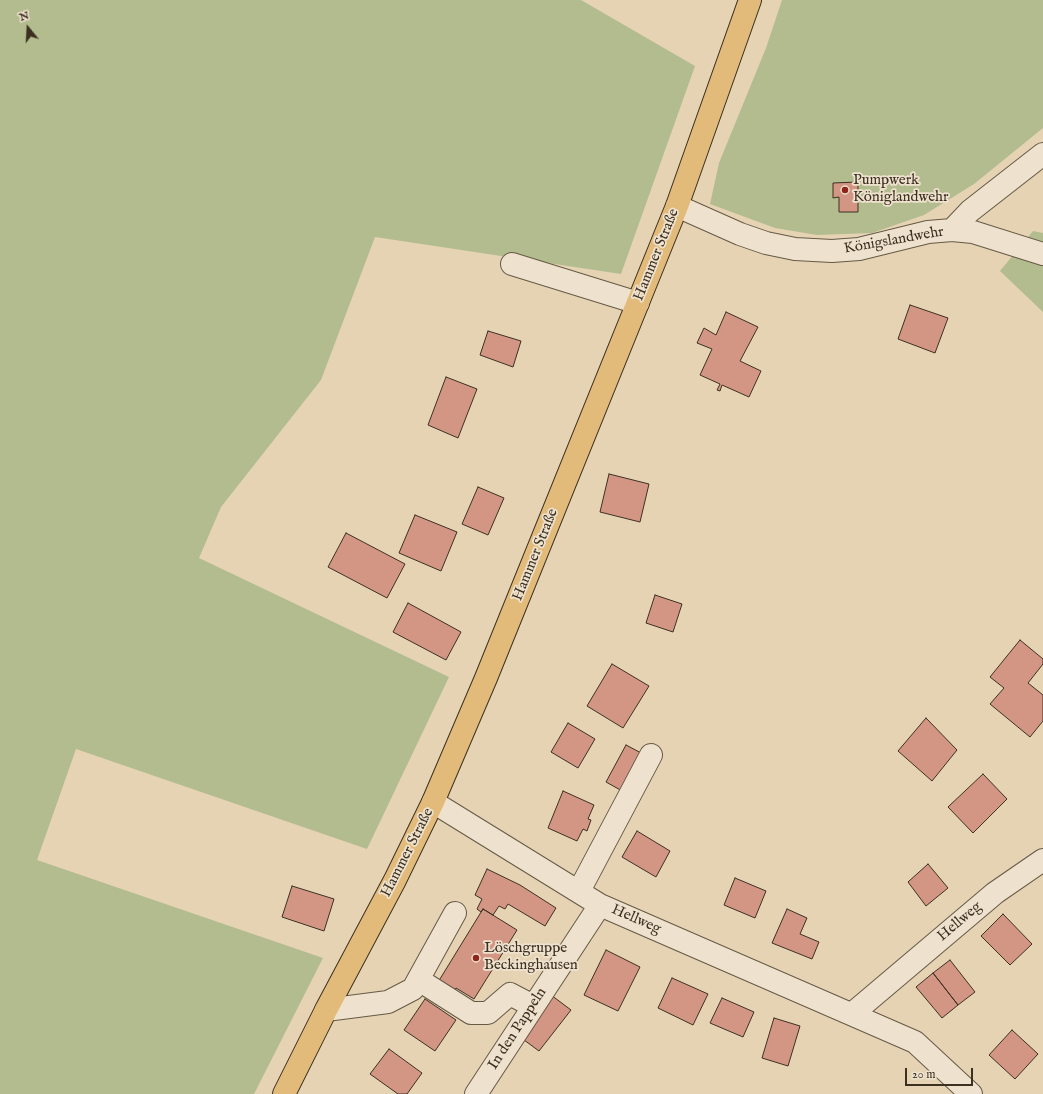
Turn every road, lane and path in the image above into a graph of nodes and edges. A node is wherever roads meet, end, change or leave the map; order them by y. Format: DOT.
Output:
graph roads {
  1 [pos="750,0"];
  2 [pos="1043,154"];
  3 [pos="677,206"];
  4 [pos="952,230"];
  5 [pos="1043,254"];
  6 [pos="512,264"];
  7 [pos="638,303"];
  8 [pos="651,755"];
  9 [pos="433,802"];
  10 [pos="1043,860"];
  11 [pos="579,891"];
  12 [pos="600,905"];
  13 [pos="455,913"];
  14 [pos="419,980"];
  15 [pos="533,1006"];
  16 [pos="326,1010"];
  17 [pos="852,1014"];
  18 [pos="284,1094"];
  19 [pos="476,1094"];
  20 [pos="971,1094"];
  1 -- 3 [label="main road, Hammer Straße"];
  2 -- 4 [label="street, Königslandwehr"];
  3 -- 4 [label="street, Königslandwehr"];
  3 -- 7 [label="main road, Hammer Straße"];
  4 -- 5 [label="street"];
  6 -- 7 [label="street"];
  7 -- 9 [label="main road, Hammer Straße"];
  8 -- 11 [label="street"];
  9 -- 11 [label="street, Hellweg"];
  9 -- 16 [label="main road, Hammer Straße"];
  10 -- 17 [label="street, Hellweg"];
  11 -- 12 [label="street, Hellweg"];
  12 -- 15 [label="street, In den Pappeln"];
  12 -- 17 [label="street, Hellweg"];
  13 -- 14 [label="street"];
  14 -- 15 [label="street"];
  14 -- 16 [label="street"];
  15 -- 19 [label="street, In den Pappeln"];
  16 -- 18 [label="main road, Hammer Straße"];
  17 -- 20 [label="street, Hellweg"];
}
